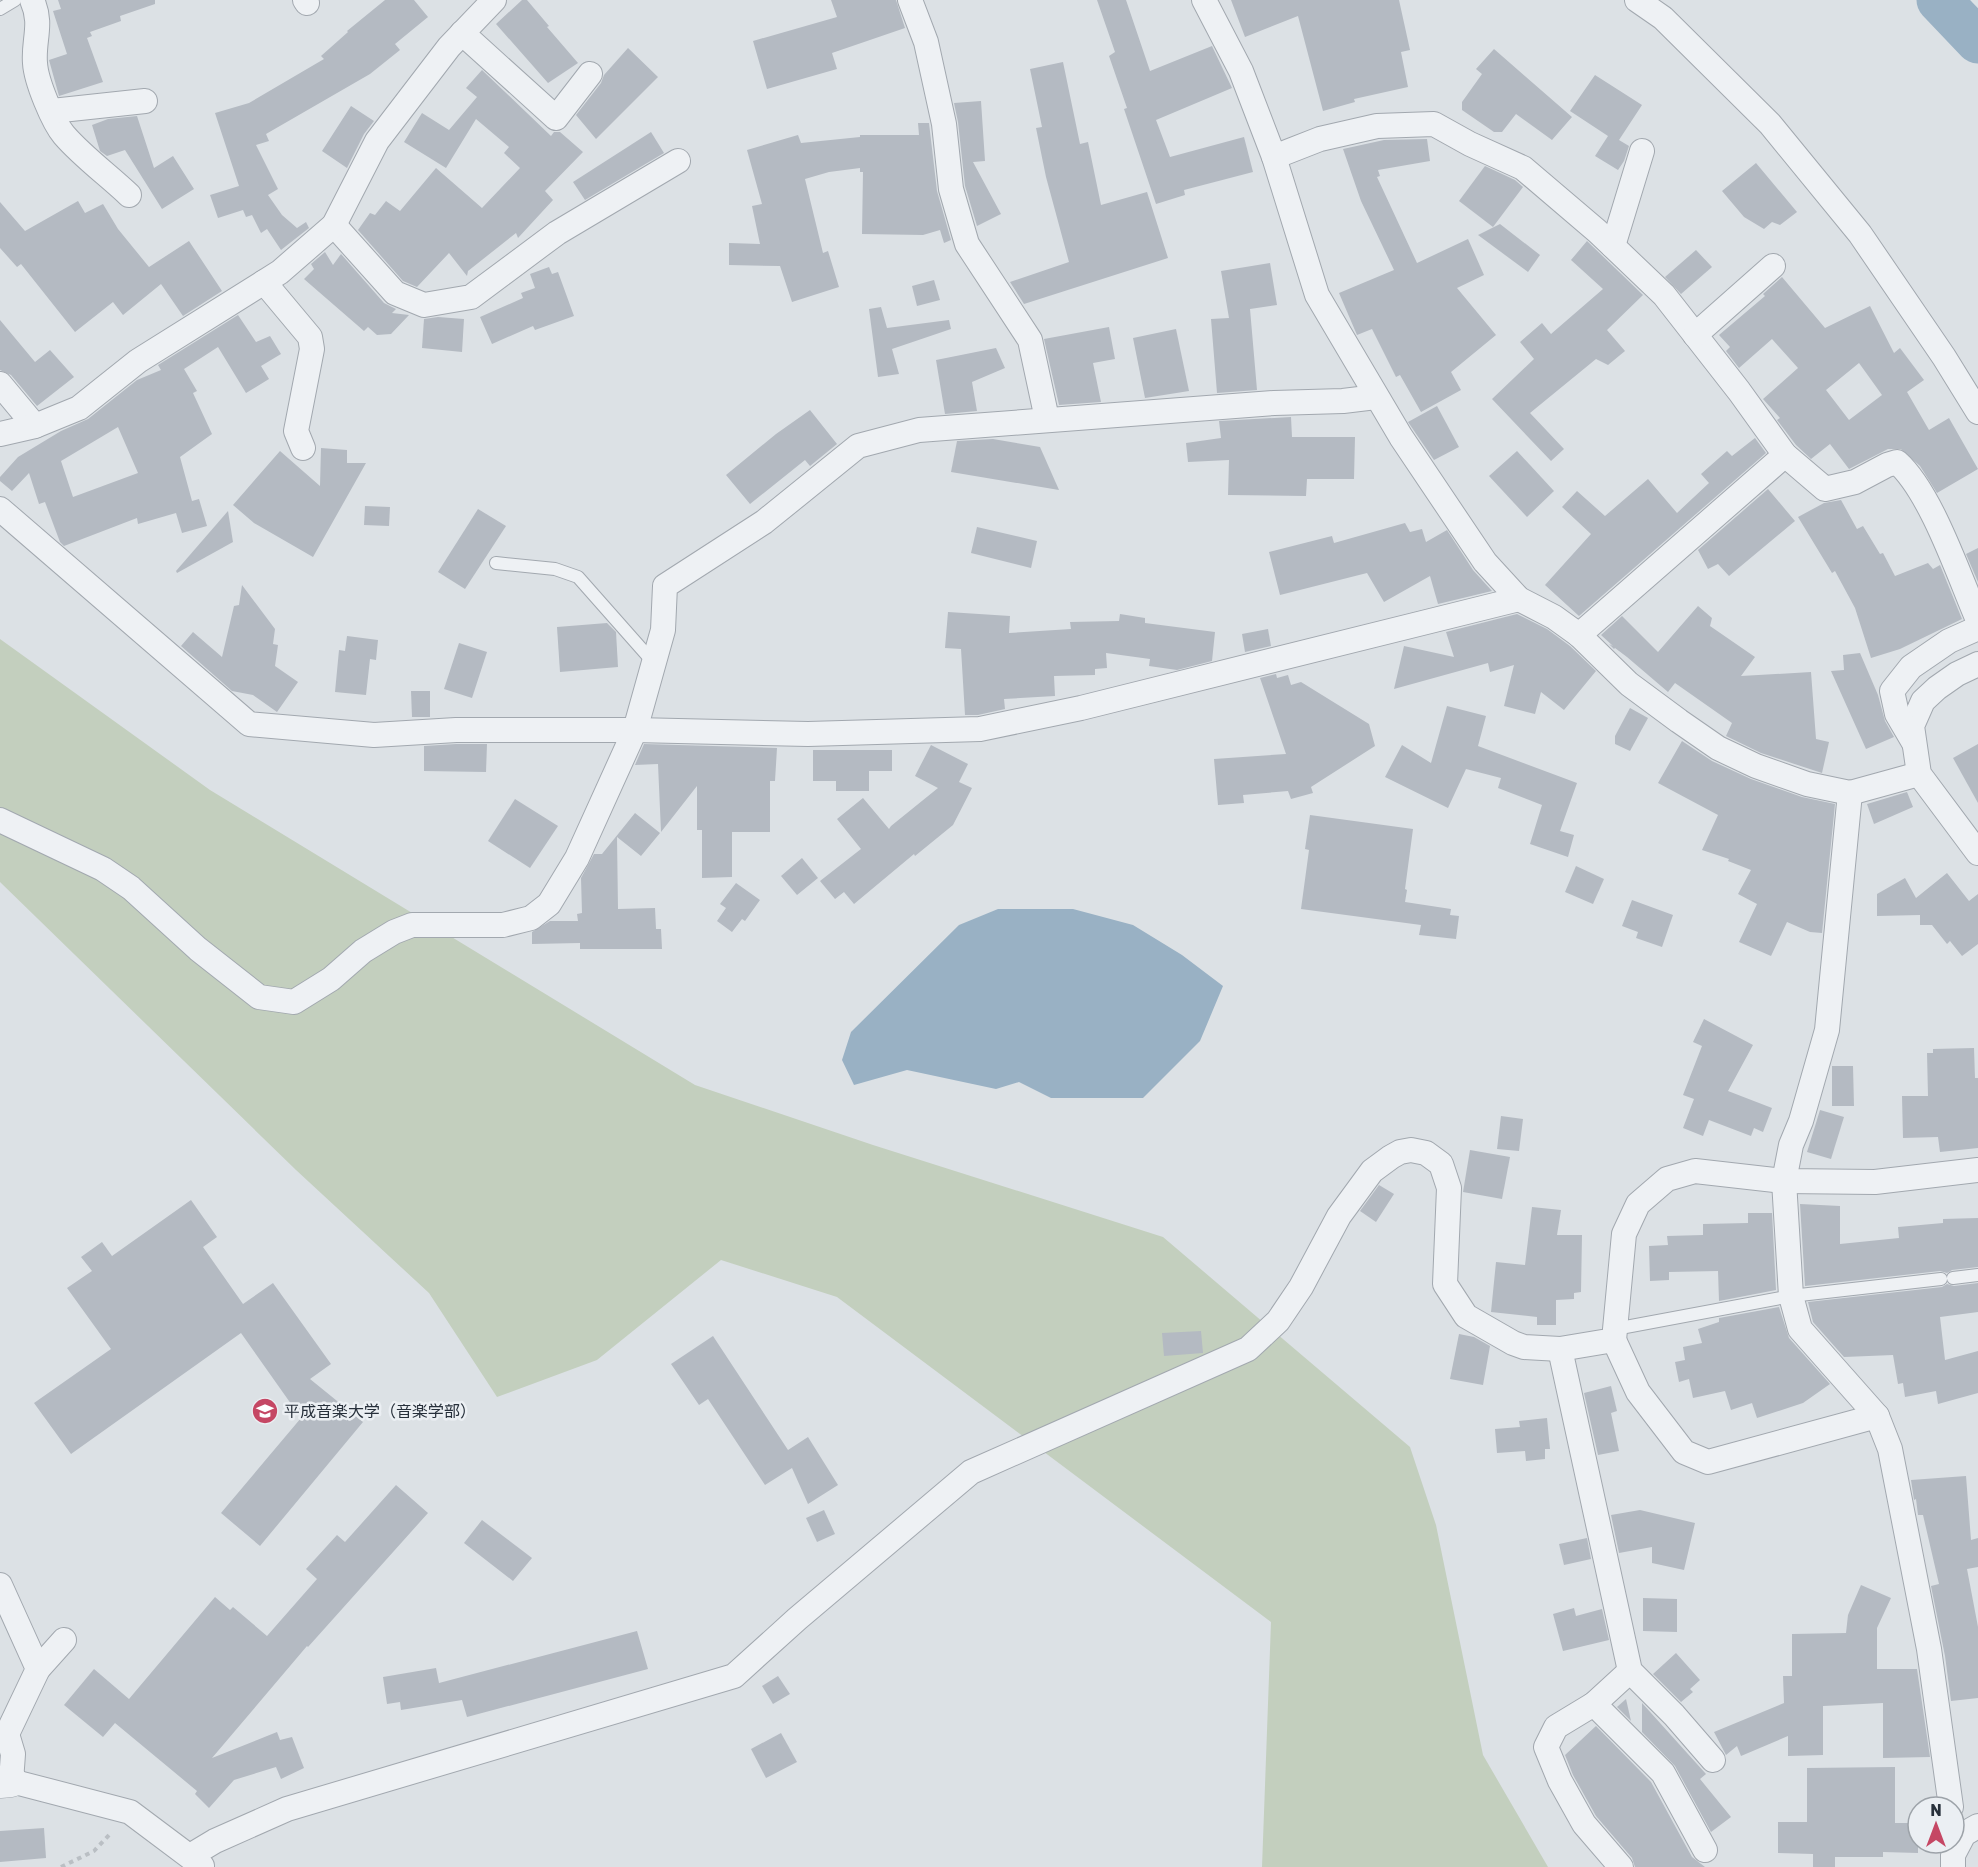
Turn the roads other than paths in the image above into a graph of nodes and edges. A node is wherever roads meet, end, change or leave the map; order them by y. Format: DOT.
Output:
graph roads {
  1 [pos="15,0"];
  2 [pos="32,0"];
  3 [pos="494,0"];
  4 [pos="910,0"];
  5 [pos="1204,0"];
  6 [pos="1637,0"];
  7 [pos="0,9"];
  8 [pos="462,33"];
  9 [pos="590,74"];
  10 [pos="145,101"];
  11 [pos="51,111"];
  12 [pos="1642,152"];
  13 [pos="1274,157"];
  14 [pos="678,160"];
  15 [pos="129,195"];
  16 [pos="334,225"];
  17 [pos="1613,246"];
  18 [pos="1773,266"];
  19 [pos="264,282"];
  20 [pos="1695,335"];
  21 [pos="0,384"];
  22 [pos="1376,397"];
  23 [pos="1978,412"];
  24 [pos="1047,419"];
  25 [pos="35,426"];
  26 [pos="0,434"];
  27 [pos="303,448"];
  28 [pos="1785,455"];
  29 [pos="0,509"];
  30 [pos="495,563"];
  31 [pos="1519,599"];
  32 [pos="1978,620"];
  33 [pos="1978,628"];
  34 [pos="1579,635"];
  35 [pos="654,663"];
  36 [pos="1978,664"];
  37 [pos="635,730"];
  38 [pos="1915,746"];
  39 [pos="1919,774"];
  40 [pos="1850,793"];
  41 [pos="0,820"];
  42 [pos="1978,853"];
  43 [pos="1978,1170"];
  44 [pos="1784,1181"];
  45 [pos="1978,1275"];
  46 [pos="1791,1296"];
  47 [pos="1615,1334"];
  48 [pos="1560,1349"];
  49 [pos="1877,1416"];
  50 [pos="0,1585"];
  51 [pos="64,1640"];
  52 [pos="38,1669"];
  53 [pos="1630,1671"];
  54 [pos="1593,1704"];
  55 [pos="3,1734"];
  56 [pos="1713,1760"];
  57 [pos="6,1782"];
  58 [pos="1950,1795"];
  59 [pos="1705,1850"];
  60 [pos="197,1862"];
  61 [pos="1621,1867"];
  1 -- 7 [label="lane"];
  2 -- 11 [label="street"];
  3 -- 8 [label="street"];
  4 -- 24 [label="street"];
  5 -- 13 [label="street"];
  6 -- 23 [label="street"];
  8 -- 9 [label="street"];
  8 -- 16 [label="street"];
  10 -- 11 [label="street"];
  11 -- 15 [label="street"];
  12 -- 17 [label="street"];
  13 -- 17 [label="street"];
  13 -- 22 [label="street"];
  14 -- 16 [label="street"];
  16 -- 19 [label="street"];
  17 -- 20 [label="street"];
  18 -- 20 [label="street"];
  19 -- 25 [label="street"];
  19 -- 27 [label="street"];
  20 -- 28 [label="street"];
  21 -- 25 [label="street"];
  22 -- 24 [label="street"];
  22 -- 31 [label="street"];
  24 -- 35 [label="street"];
  25 -- 26 [label="street"];
  28 -- 32 [label="street"];
  28 -- 34 [label="street"];
  29 -- 37 [label="street"];
  30 -- 35 [label="lane"];
  31 -- 34 [label="street"];
  31 -- 37 [label="street"];
  33 -- 38 [label="street"];
  34 -- 40 [label="street"];
  35 -- 37 [label="street"];
  36 -- 38 [label="street"];
  37 -- 41 [label="street"];
  38 -- 39 [label="street"];
  39 -- 40 [label="street"];
  39 -- 42 [label="street"];
  40 -- 44 [label="street"];
  43 -- 44 [label="street"];
  44 -- 46 [label="street"];
  44 -- 47 [label="street"];
  45 -- 46 [label="lane"];
  46 -- 47 [label="lane"];
  46 -- 49 [label="street"];
  47 -- 48 [label="street"];
  47 -- 49 [label="street"];
  48 -- 53 [label="street"];
  48 -- 60 [label="street"];
  49 -- 58 [label="street"];
  50 -- 52 [label="street"];
  51 -- 52 [label="street"];
  52 -- 55 [label="street"];
  53 -- 54 [label="street"];
  53 -- 56 [label="street"];
  54 -- 59 [label="street"];
  54 -- 61 [label="street"];
  55 -- 57 [label="street"];
  57 -- 60 [label="street"];
}
